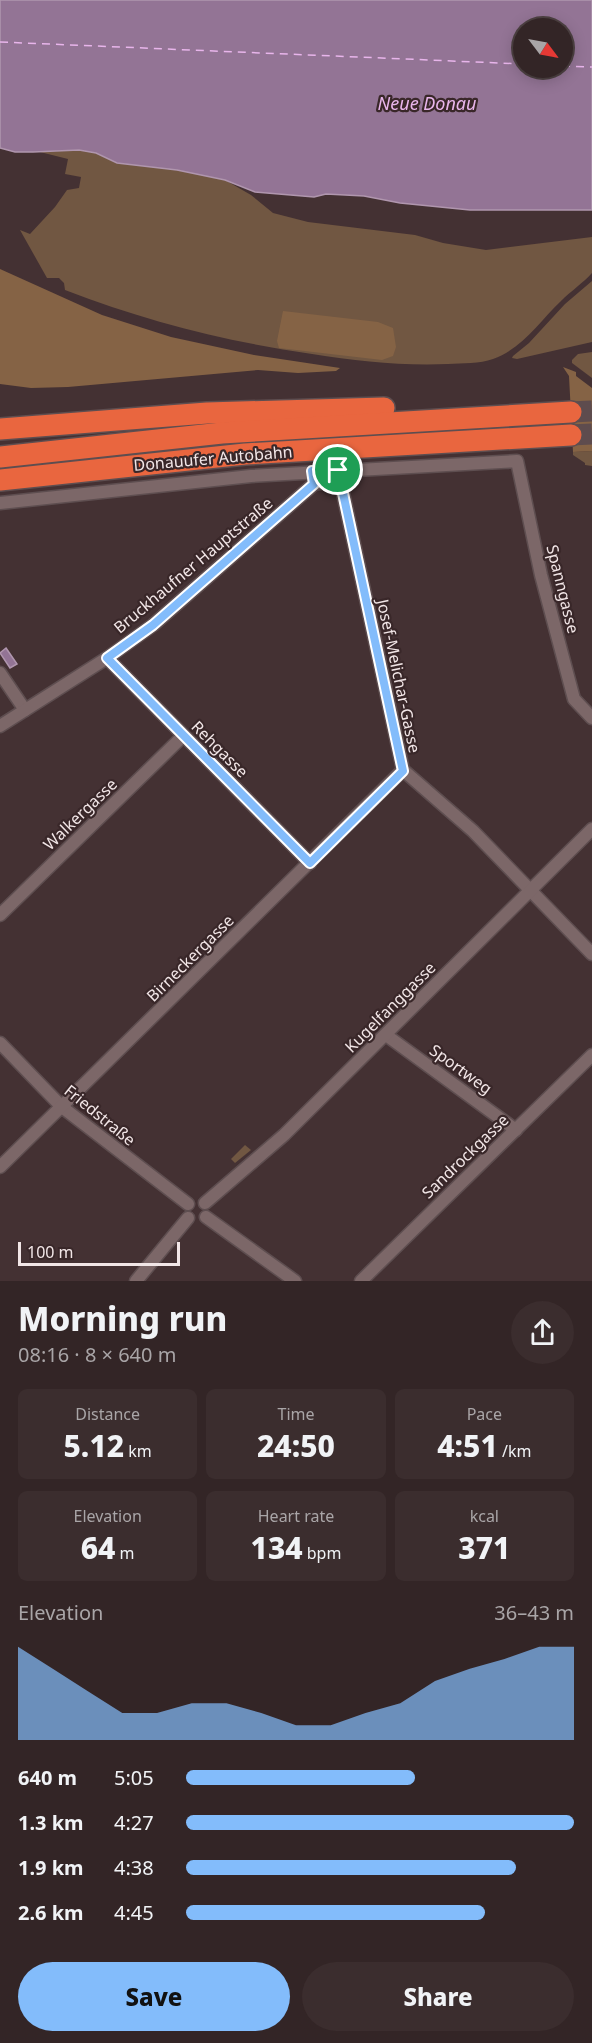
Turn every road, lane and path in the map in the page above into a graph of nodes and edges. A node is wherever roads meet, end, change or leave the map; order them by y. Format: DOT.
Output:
graph roads {
  1 [pos="571,412"];
  2 [pos="495,416"];
  3 [pos="0,429"];
  4 [pos="571,435"];
  5 [pos="0,457"];
  6 [pos="339,475"];
  7 [pos="313,478"];
  8 [pos="0,480"];
  9 [pos="0,503"];
  10 [pos="107,658"];
  11 [pos="0,673"];
  12 [pos="25,710"];
  13 [pos="592,718"];
  14 [pos="0,726"];
  15 [pos="183,736"];
  16 [pos="403,771"];
  17 [pos="592,829"];
  18 [pos="310,863"];
  19 [pos="530,891"];
  20 [pos="0,915"];
  21 [pos="592,954"];
  22 [pos="386,1035"];
  23 [pos="0,1042"];
  24 [pos="592,1054"];
  25 [pos="62,1107"];
  26 [pos="516,1130"];
  27 [pos="0,1167"];
  28 [pos="205,1203"];
  29 [pos="188,1204"];
  30 [pos="206,1217"];
  31 [pos="188,1218"];
  32 [pos="136,1281"];
  33 [pos="295,1281"];
  34 [pos="361,1281"];
  1 -- 2 [label="highway, Donauufer Autobahn"];
  2 -- 3 [label="highway"];
  2 -- 5 [label="highway, Donauufer Autobahn"];
  4 -- 8 [label="highway, Donauufer Autobahn"];
  6 -- 7 [label="street"];
  6 -- 13 [label="street, Spanngasse"];
  6 -- 16 [label="street, Josef-Melichar-Gasse"];
  7 -- 9 [label="street"];
  7 -- 10 [label="street, Bruckhaufner Hauptstraße"];
  10 -- 12 [label="street, Bruckhaufner Hauptstraße"];
  10 -- 15 [label="street, Rehgasse"];
  11 -- 12 [label="street"];
  12 -- 14 [label="street, Bruckhaufner Hauptstraße"];
  15 -- 18 [label="street, Rehgasse"];
  15 -- 20 [label="street, Walkergasse"];
  16 -- 18 [label="street, Birneckergasse"];
  16 -- 19 [label="street, Josef-Melichar-Gasse"];
  17 -- 19 [label="street, Kugelfanggasse"];
  18 -- 25 [label="street, Birneckergasse"];
  19 -- 21 [label="street, Josef-Melichar-Gasse"];
  19 -- 22 [label="street, Kugelfanggasse"];
  22 -- 26 [label="street, Sportweg"];
  22 -- 28 [label="street, Kugelfanggasse"];
  23 -- 25 [label="street, Friedstraße"];
  24 -- 26 [label="street, Sandrockgasse"];
  25 -- 27 [label="street, Birneckergasse"];
  25 -- 29 [label="street, Friedstraße"];
  26 -- 34 [label="street, Sandrockgasse"];
  28 -- 29 [label="street"];
  28 -- 30 [label="street"];
  29 -- 31 [label="street"];
  30 -- 31 [label="street"];
  30 -- 33 [label="street"];
  31 -- 32 [label="street"];
}
